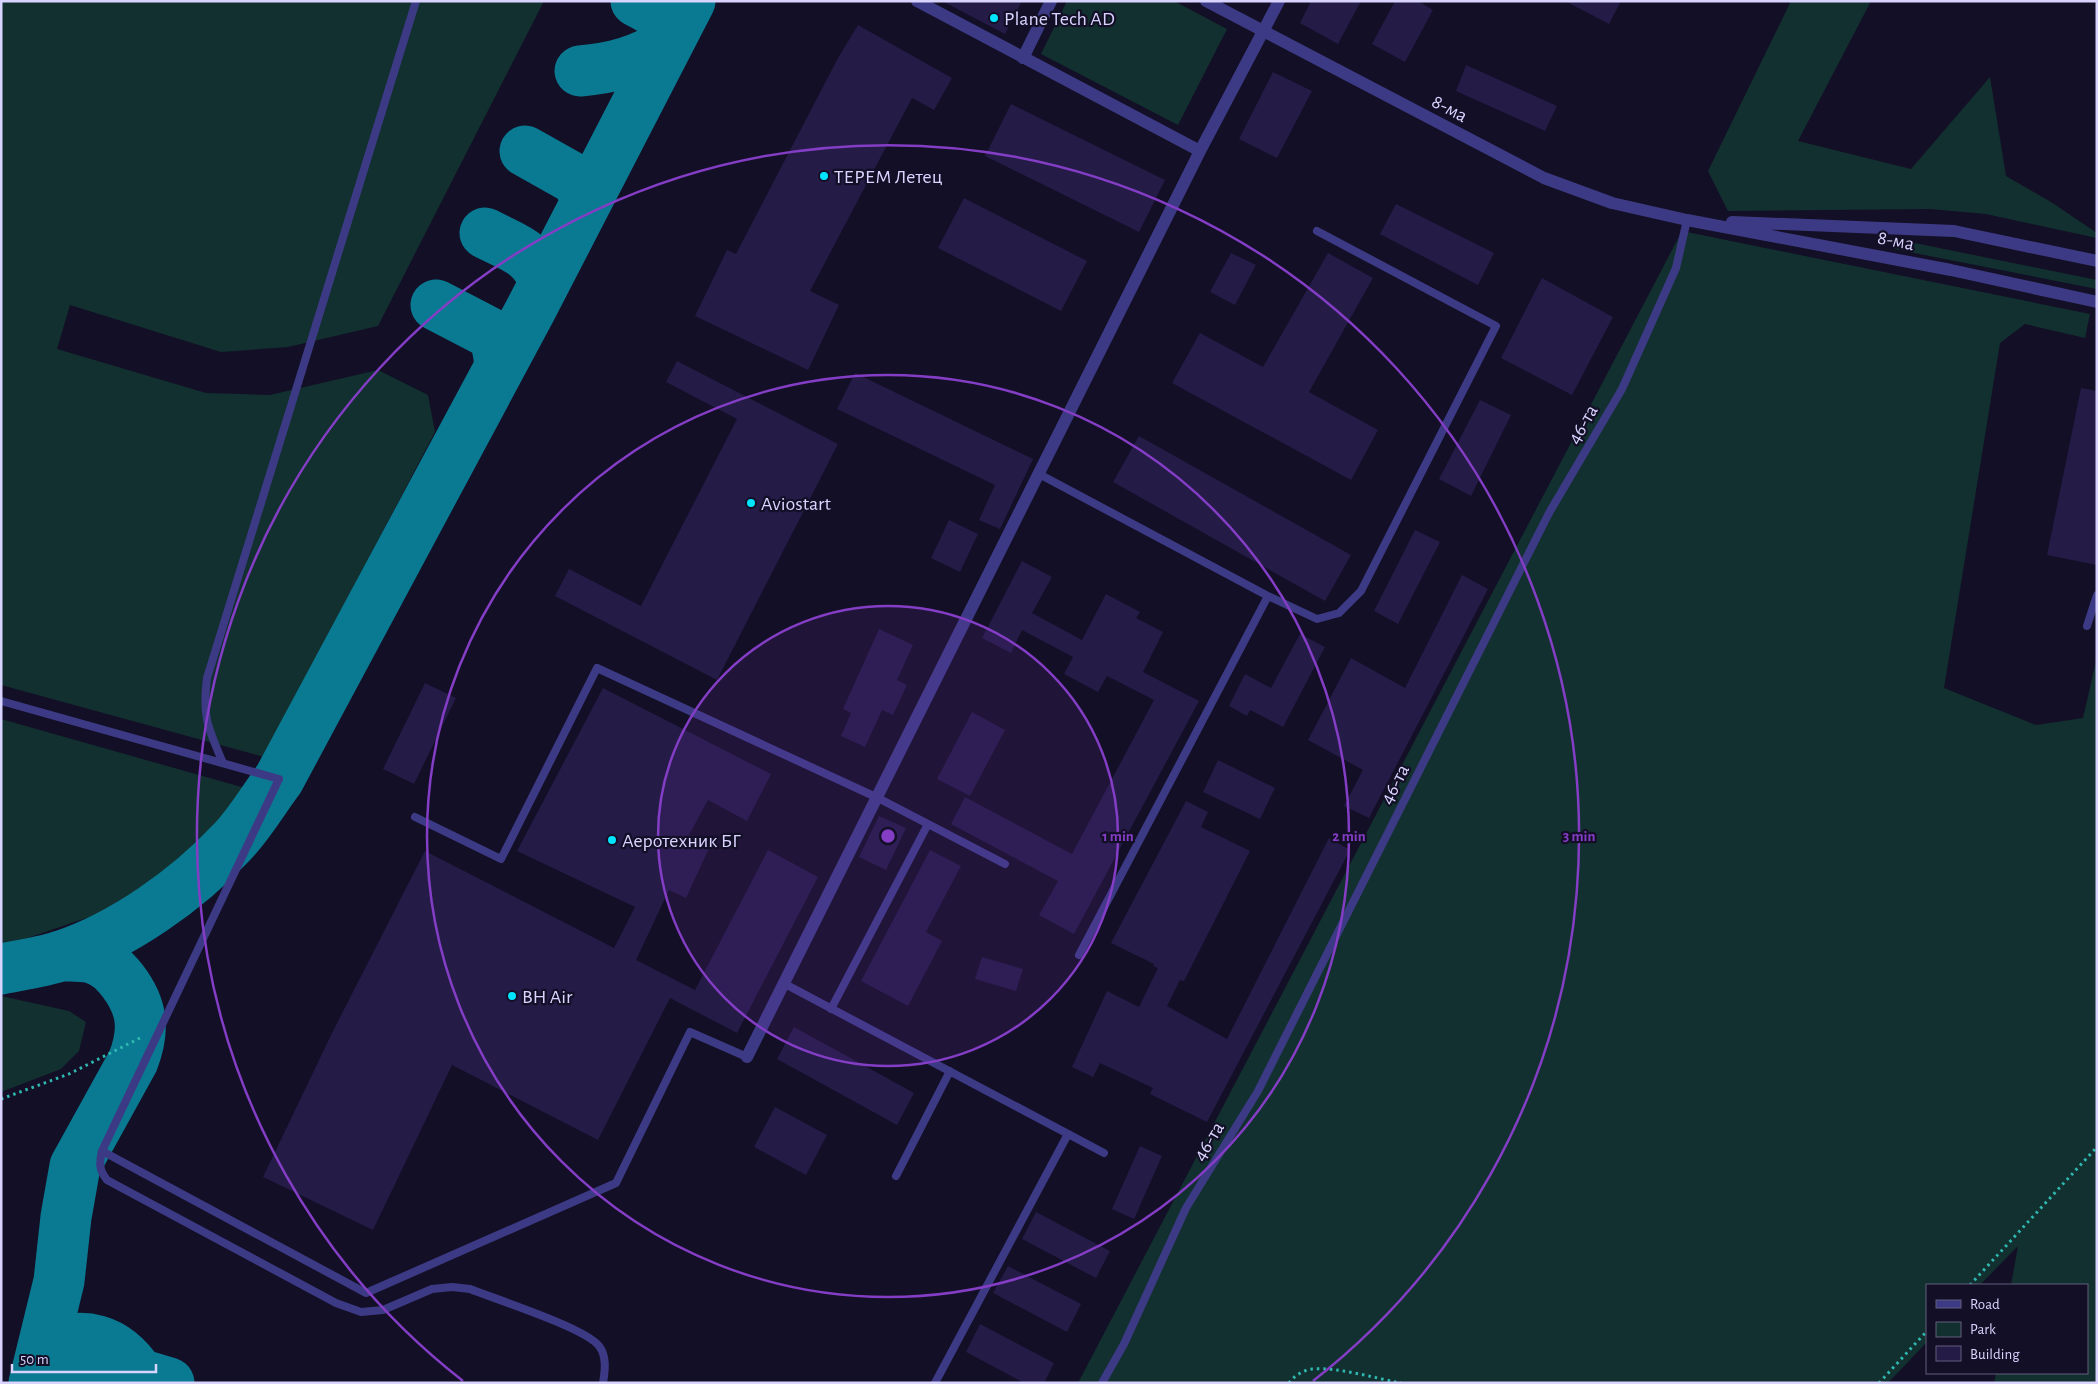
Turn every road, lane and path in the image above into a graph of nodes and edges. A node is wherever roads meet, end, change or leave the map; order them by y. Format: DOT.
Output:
graph roads {
  1 [pos="416,1"];
  2 [pos="917,1"];
  3 [pos="1051,1"];
  4 [pos="1206,1"];
  5 [pos="1279,1"];
  6 [pos="1263,31"];
  7 [pos="1023,58"];
  8 [pos="1200,151"];
  9 [pos="1687,220"];
  10 [pos="1317,232"];
  11 [pos="2097,261"];
  12 [pos="2097,302"];
  13 [pos="1039,474"];
  14 [pos="2097,595"];
  15 [pos="1268,596"];
  16 [pos="2087,626"];
  17 [pos="1,701"];
  18 [pos="223,763"];
  19 [pos="878,798"];
  20 [pos="415,816"];
  21 [pos="928,824"];
  22 [pos="1005,864"];
  23 [pos="1078,955"];
  24 [pos="785,984"];
  25 [pos="831,1009"];
  26 [pos="140,1038"];
  27 [pos="747,1057"];
  28 [pos="950,1071"];
  29 [pos="1,1099"];
  30 [pos="1068,1134"];
  31 [pos="2097,1147"];
  32 [pos="102,1150"];
  33 [pos="1104,1153"];
  34 [pos="896,1176"];
  35 [pos="1971,1284"];
  36 [pos="1926,1332"];
  37 [pos="603,1383"];
  38 [pos="935,1383"];
  39 [pos="1102,1383"];
  40 [pos="1289,1383"];
  41 [pos="1401,1383"];
  42 [pos="1879,1383"];
  1 -- 18 [label="lane"];
  2 -- 7 [label="street"];
  3 -- 7 [label="street"];
  4 -- 6 [label="street, 8-ма"];
  5 -- 6 [label="street"];
  6 -- 8 [label="street"];
  6 -- 9 [label="street, 8-ма"];
  7 -- 8 [label="street"];
  8 -- 13 [label="street"];
  9 -- 11 [label="street, 8-ма"];
  9 -- 12 [label="street, 8-ма"];
  9 -- 39 [label="lane, 46-та"];
  10 -- 15 [label="lane"];
  13 -- 15 [label="lane"];
  13 -- 19 [label="street"];
  14 -- 16 [label="lane"];
  15 -- 23 [label="lane"];
  17 -- 18 [label="lane"];
  18 -- 32 [label="lane"];
  19 -- 20 [label="lane"];
  19 -- 21 [label="lane"];
  19 -- 24 [label="street"];
  21 -- 22 [label="lane"];
  21 -- 25 [label="lane"];
  24 -- 25 [label="lane"];
  24 -- 27 [label="street"];
  25 -- 28 [label="lane"];
  26 -- 29 [label="path"];
  27 -- 32 [label="lane"];
  28 -- 30 [label="lane"];
  28 -- 34 [label="lane"];
  30 -- 33 [label="lane"];
  30 -- 38 [label="lane"];
  31 -- 35 [label="path"];
  32 -- 37 [label="lane"];
  36 -- 42 [label="path"];
  40 -- 41 [label="path"];
}
